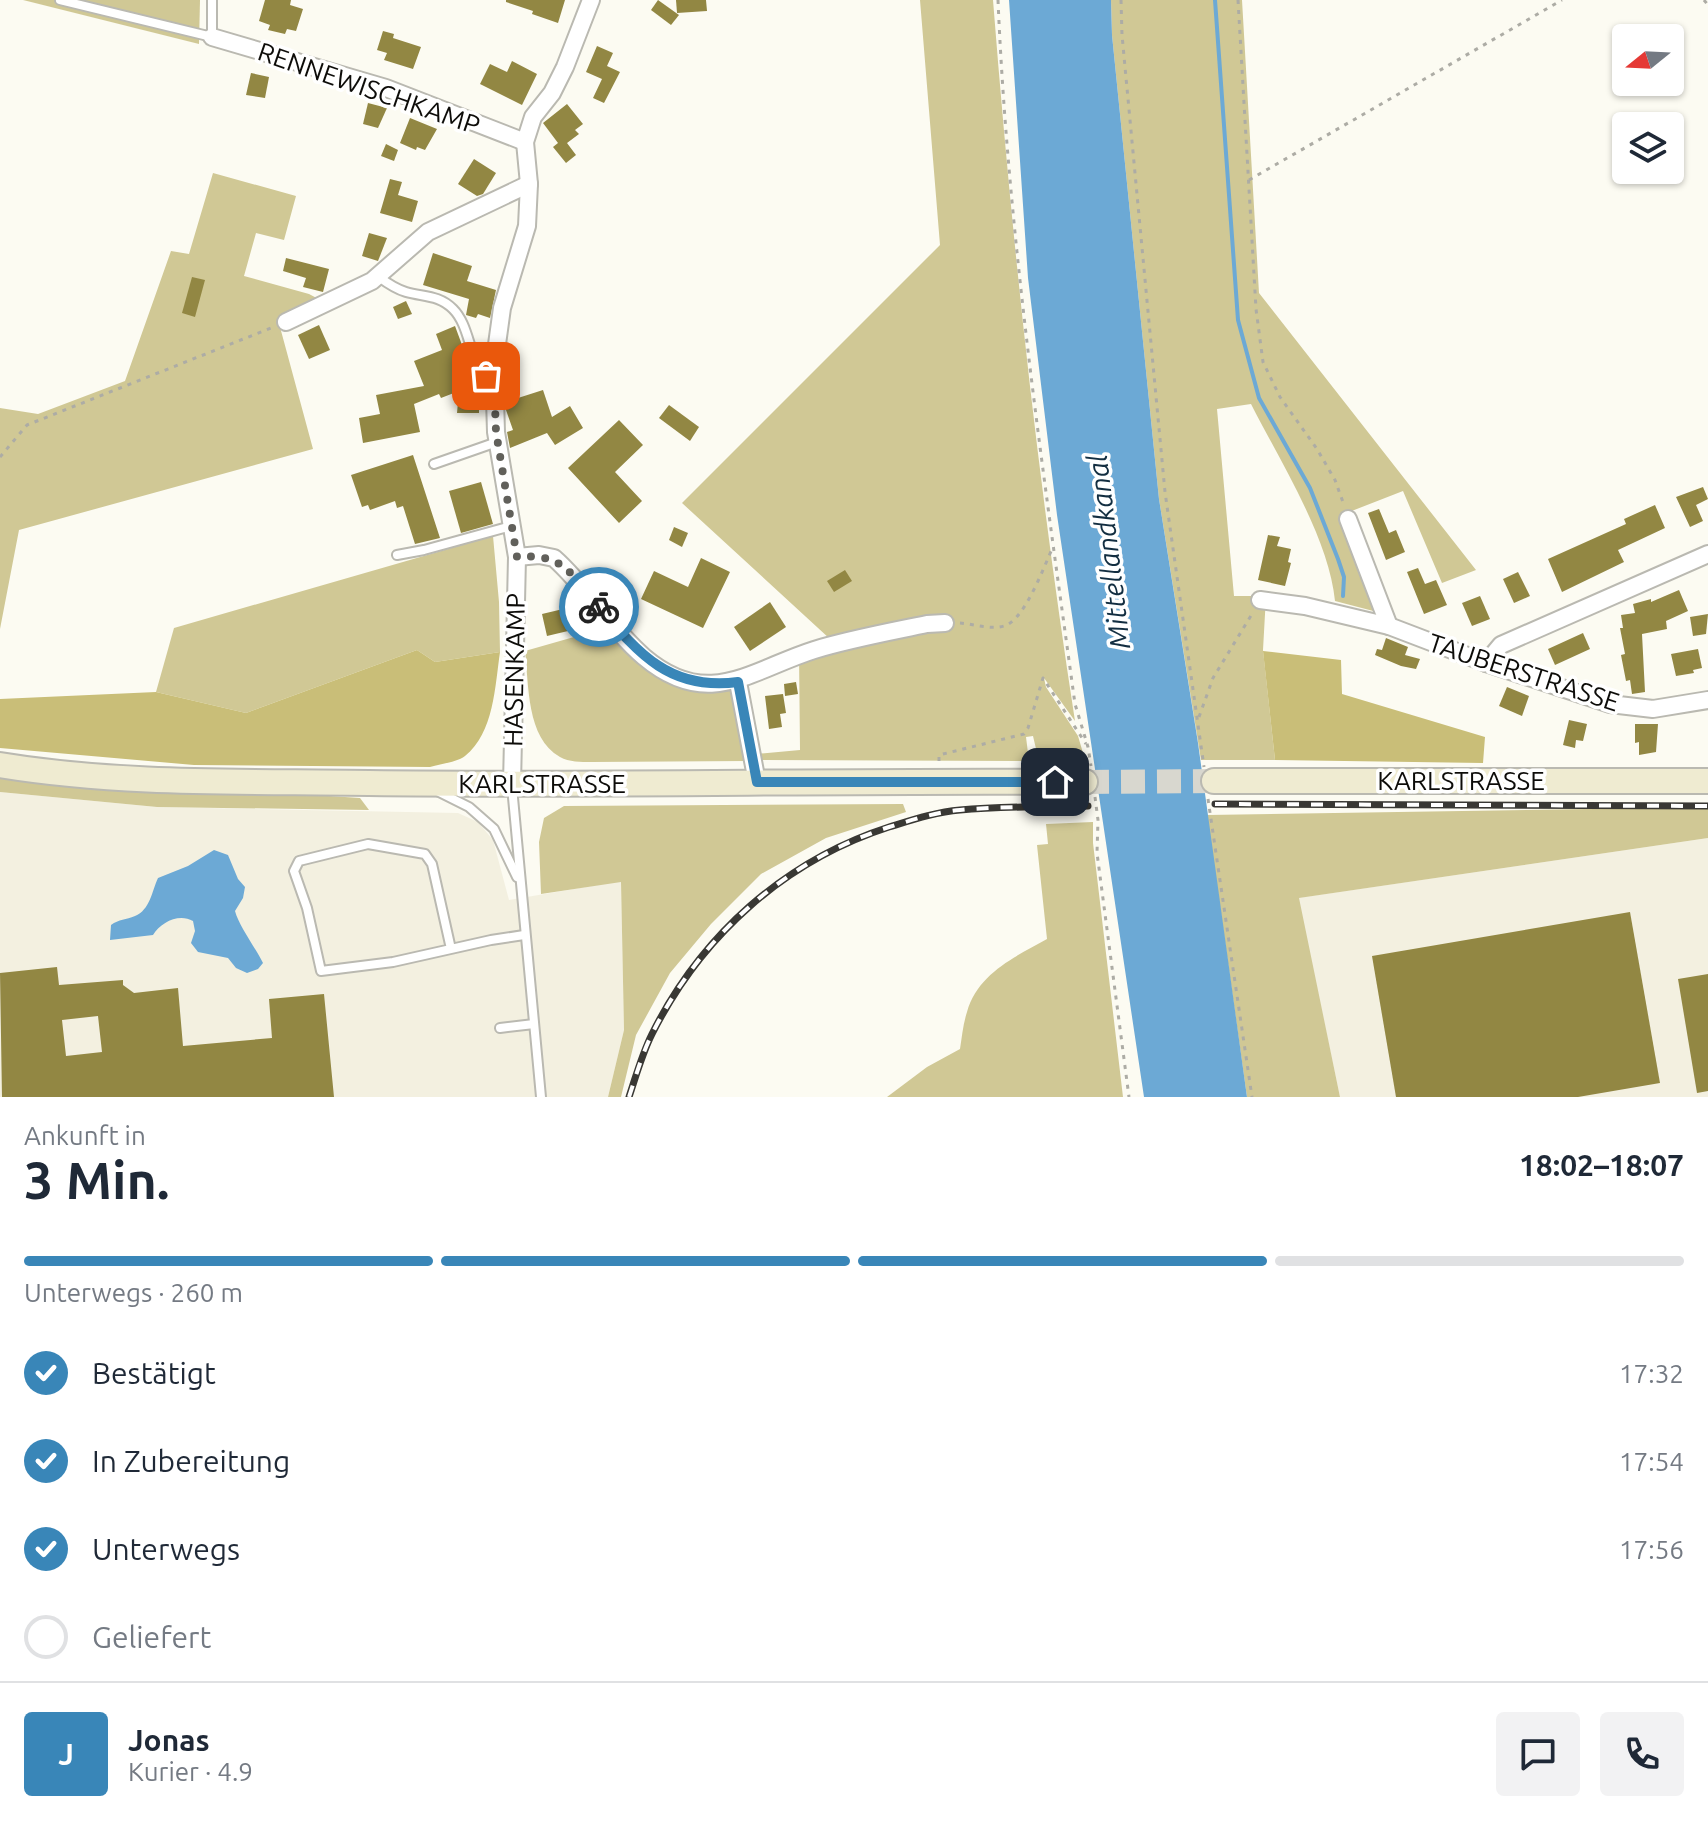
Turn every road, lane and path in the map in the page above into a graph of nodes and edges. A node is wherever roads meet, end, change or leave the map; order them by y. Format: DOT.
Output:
graph roads {
  1 [pos="60,0"];
  2 [pos="212,0"];
  3 [pos="591,0"];
  4 [pos="998,0"];
  5 [pos="1121,0"];
  6 [pos="1238,0"];
  7 [pos="1562,0"];
  8 [pos="1704,0"];
  9 [pos="1708,5"];
  10 [pos="212,37"];
  11 [pos="525,142"];
  12 [pos="1249,180"];
  13 [pos="529,184"];
  14 [pos="379,277"];
  15 [pos="286,322"];
  16 [pos="494,380"];
  17 [pos="498,441"];
  18 [pos="0,457"];
  19 [pos="434,464"];
  20 [pos="1348,519"];
  21 [pos="511,526"];
  22 [pos="1053,547"];
  23 [pos="1708,554"];
  24 [pos="397,555"];
  25 [pos="517,557"];
  26 [pos="1260,600"];
  27 [pos="945,623"];
  28 [pos="1389,626"];
  29 [pos="1486,663"];
  30 [pos="738,682"];
  31 [pos="1708,700"];
  32 [pos="1197,720"];
  33 [pos="1088,747"];
  34 [pos="938,763"];
  35 [pos="0,765"];
  36 [pos="1708,781"];
  37 [pos="757,782"];
  38 [pos="422,783"];
  39 [pos="1090,783"];
  40 [pos="512,784"];
  41 [pos="1209,784"];
  42 [pos="520,884"];
  43 [pos="524,935"];
  44 [pos="451,949"];
  45 [pos="534,1024"];
  46 [pos="500,1028"];
  47 [pos="541,1097"];
  48 [pos="1129,1097"];
  49 [pos="1252,1097"];
  1 -- 10 [label="lane"];
  2 -- 10 [label="lane"];
  3 -- 11 [label="street"];
  4 -- 22 [label="path"];
  5 -- 32 [label="path"];
  6 -- 12 [label="path"];
  7 -- 12 [label="path"];
  8 -- 9 [label="path"];
  10 -- 11 [label="street, RENNEWISCHKAMP"];
  11 -- 13 [label="street, HASENKAMP"];
  12 -- 20 [label="path"];
  13 -- 14 [label="street"];
  13 -- 16 [label="street, HASENKAMP"];
  14 -- 15 [label="street"];
  14 -- 16 [label="lane"];
  15 -- 18 [label="path"];
  16 -- 17 [label="street, HASENKAMP"];
  17 -- 19 [label="lane"];
  17 -- 21 [label="street, HASENKAMP"];
  20 -- 28 [label="street"];
  21 -- 24 [label="lane"];
  21 -- 25 [label="street, HASENKAMP"];
  22 -- 27 [label="path"];
  22 -- 33 [label="path"];
  23 -- 29 [label="street"];
  25 -- 30 [label="street, HASENKAMP"];
  25 -- 40 [label="street, HASENKAMP"];
  26 -- 28 [label="street, TAUBERSTRASSE"];
  26 -- 32 [label="path"];
  27 -- 30 [label="street, HASENKAMP"];
  28 -- 29 [label="street, TAUBERSTRASSE"];
  29 -- 31 [label="street, TAUBERSTRASSE"];
  30 -- 37 [label="street"];
  32 -- 41 [label="path"];
  33 -- 34 [label="path"];
  33 -- 39 [label="path"];
  35 -- 38 [label="street, KARLSTRASSE"];
  36 -- 41 [label="street, KARLSTRASSE"];
  37 -- 39 [label="street, KARLSTRASSE"];
  37 -- 40 [label="street, KARLSTRASSE"];
  38 -- 40 [label="street, KARLSTRASSE"];
  38 -- 42 [label="lane"];
  39 -- 48 [label="path"];
  40 -- 42 [label="lane"];
  41 -- 49 [label="path"];
  42 -- 43 [label="lane"];
  43 -- 44 [label="lane"];
  43 -- 45 [label="lane"];
  44 -- 44 [label="lane"];
  45 -- 46 [label="lane"];
  45 -- 47 [label="lane"];
}
